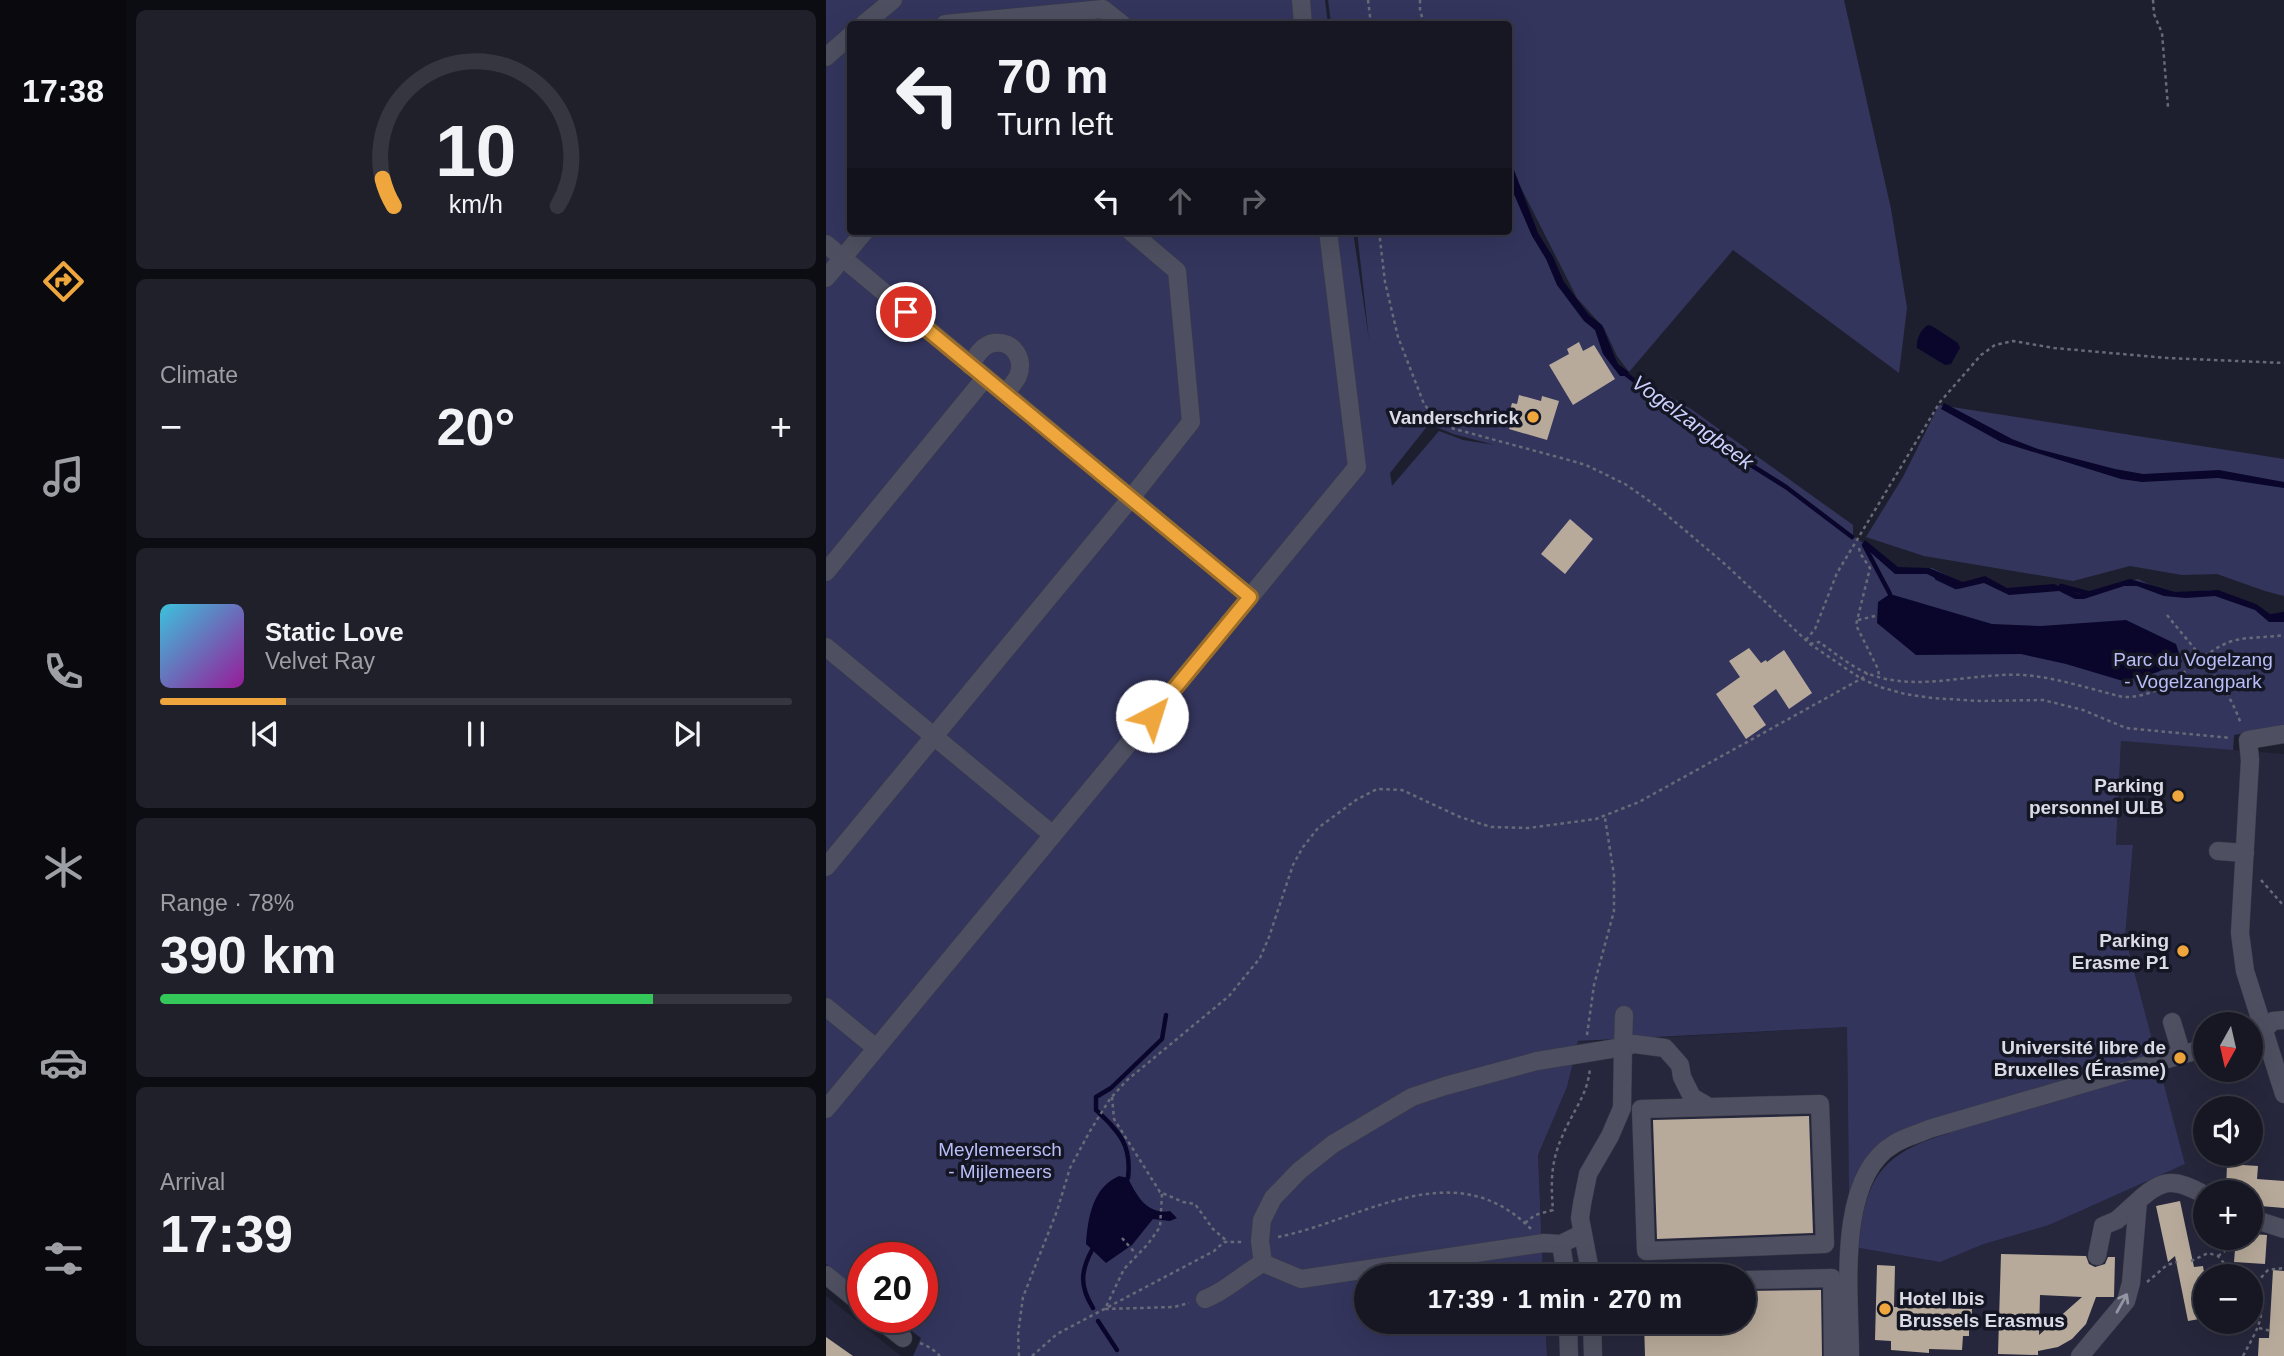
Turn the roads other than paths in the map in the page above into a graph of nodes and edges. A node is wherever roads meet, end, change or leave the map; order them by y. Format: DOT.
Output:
graph roads {
  1 [pos="893,0"];
  2 [pos="1301,0"];
  3 [pos="868,21"];
  4 [pos="977,21"];
  5 [pos="1118,21"];
  6 [pos="1303,21"];
  7 [pos="847,39"];
  8 [pos="826,57"];
  9 [pos="862,235"];
  10 [pos="1135,235"];
  11 [pos="1328,235"];
  12 [pos="826,244"];
  13 [pos="842,258"];
  14 [pos="826,278"];
  15 [pos="970,366"];
  16 [pos="985,378"];
  17 [pos="1005,394"];
  18 [pos="1131,498"];
  19 [pos="826,572"];
  20 [pos="1250,597"];
  21 [pos="826,647"];
  22 [pos="2284,734"];
  23 [pos="933,737"];
  24 [pos="1053,835"];
  25 [pos="2218,847"];
  26 [pos="2245,849"];
  27 [pos="826,867"];
  28 [pos="826,1007"];
  29 [pos="2255,1012"];
  30 [pos="1624,1015"];
  31 [pos="2284,1020"];
  32 [pos="2168,1023"];
  33 [pos="2263,1023"];
  34 [pos="2263,1037"];
  35 [pos="1623,1047"];
  36 [pos="876,1048"];
  37 [pos="2193,1052"];
  38 [pos="2178,1056"];
  39 [pos="1682,1077"];
  40 [pos="2284,1094"];
  41 [pos="1709,1107"];
  42 [pos="826,1109"];
  43 [pos="1660,1109"];
  44 [pos="2193,1189"];
  45 [pos="2138,1201"];
  46 [pos="2263,1222"];
  47 [pos="2284,1229"];
  48 [pos="1583,1233"];
  49 [pos="1553,1243"];
  50 [pos="2097,1256"];
  51 [pos="1263,1263"];
  52 [pos="1561,1264"];
  53 [pos="1589,1264"];
  54 [pos="826,1275"];
  55 [pos="1756,1280"];
  56 [pos="847,1292"];
  57 [pos="1205,1299"];
  58 [pos="897,1333"];
  59 [pos="1568,1334"];
  60 [pos="1592,1334"];
  61 [pos="903,1338"];
  62 [pos="1569,1356"];
  63 [pos="1593,1356"];
  64 [pos="1833,1356"];
  65 [pos="1850,1356"];
  66 [pos="2080,1356"];
  1 -- 3 [label="street"];
  2 -- 6 [label="street"];
  4 -- 5 [label="street"];
  7 -- 8 [label="street"];
  9 -- 13 [label="street"];
  10 -- 18 [label="street"];
  11 -- 20 [label="street"];
  12 -- 13 [label="street"];
  13 -- 14 [label="street"];
  13 -- 15 [label="street"];
  15 -- 16 [label="street"];
  15 -- 17 [label="street"];
  16 -- 17 [label="street"];
  16 -- 19 [label="street"];
  17 -- 18 [label="street"];
  18 -- 20 [label="street"];
  18 -- 23 [label="street"];
  20 -- 24 [label="street"];
  21 -- 23 [label="street"];
  22 -- 26 [label="street"];
  23 -- 24 [label="street"];
  23 -- 27 [label="street"];
  24 -- 36 [label="street"];
  25 -- 26 [label="street"];
  26 -- 29 [label="street"];
  28 -- 36 [label="street"];
  30 -- 35 [label="street"];
  31 -- 33 [label="street"];
  32 -- 38 [label="street"];
  34 -- 40 [label="street"];
  35 -- 39 [label="street"];
  35 -- 48 [label="street"];
  35 -- 51 [label="street"];
  36 -- 42 [label="street"];
  37 -- 38 [label="street"];
  38 -- 65 [label="street"];
  39 -- 41 [label="street"];
  39 -- 43 [label="street"];
  41 -- 43 [label="street"];
  41 -- 43 [label="street"];
  44 -- 45 [label="street"];
  45 -- 50 [label="street"];
  66 -- 45 [label="street, one-way"];
  46 -- 47 [label="street"];
  48 -- 49 [label="street"];
  48 -- 53 [label="street"];
  49 -- 51 [label="street"];
  49 -- 52 [label="street"];
  51 -- 57 [label="street"];
  54 -- 56 [label="street"];
  55 -- 64 [label="street"];
  58 -- 61 [label="street"];
  59 -- 62 [label="street"];
  60 -- 63 [label="street"];
}
